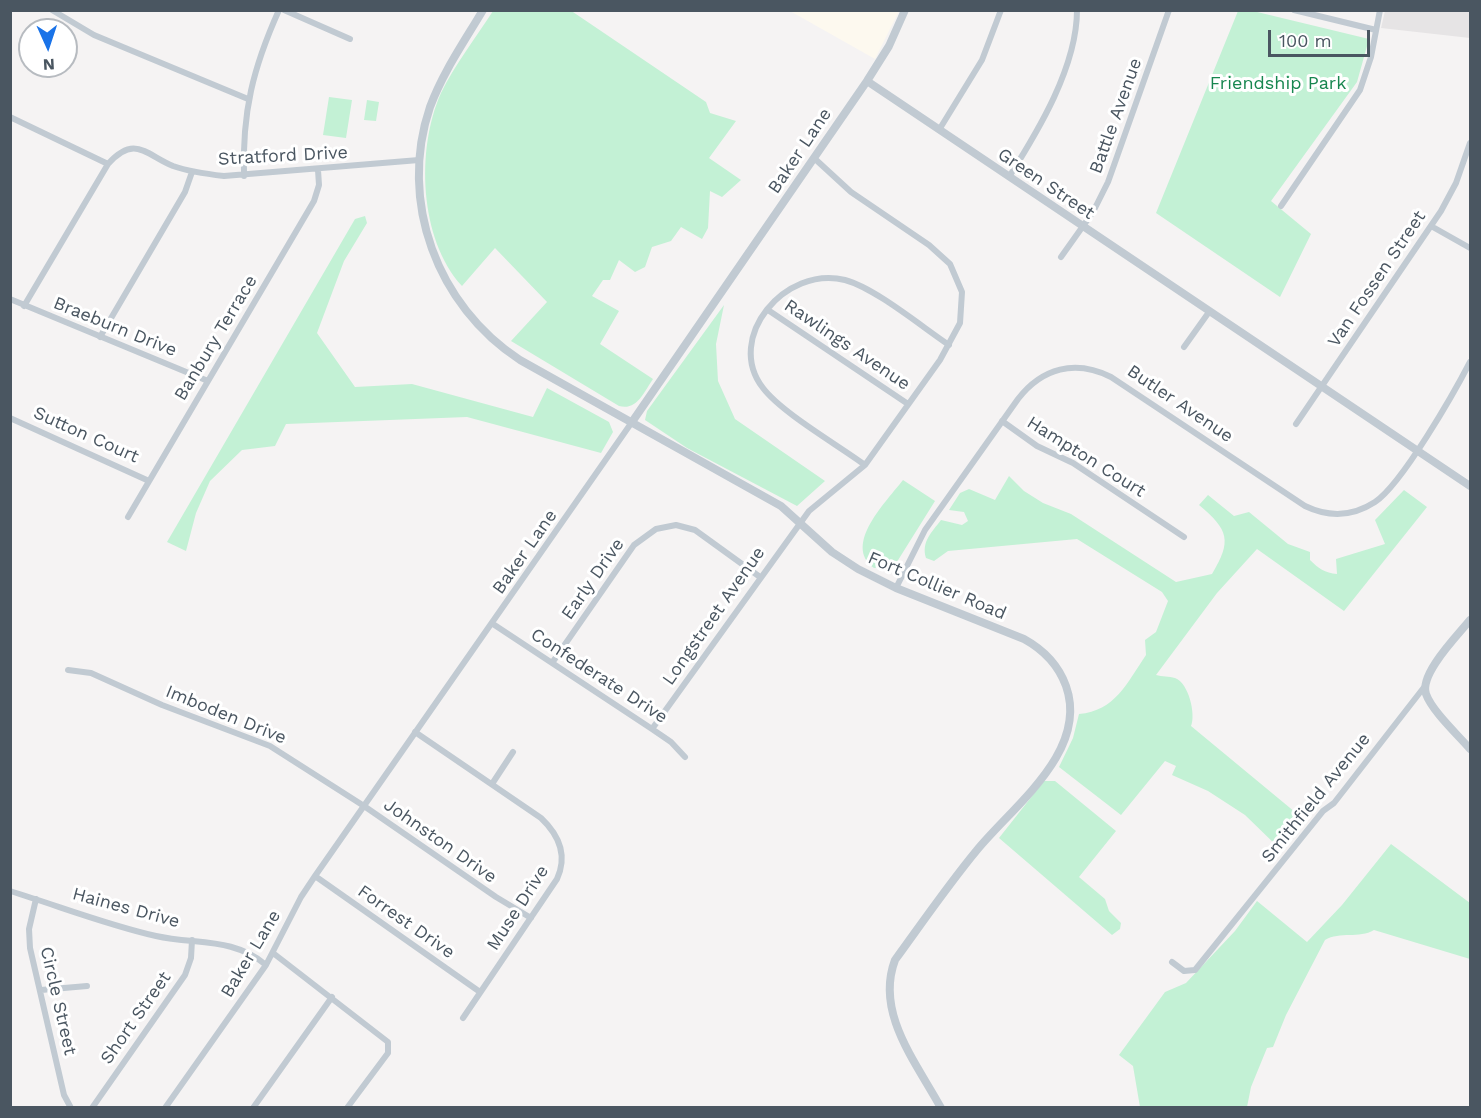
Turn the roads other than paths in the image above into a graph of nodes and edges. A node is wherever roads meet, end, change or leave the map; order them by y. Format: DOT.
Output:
graph roads {
  1 [pos="52,10"];
  2 [pos="279,10"];
  3 [pos="284,10"];
  4 [pos="483,10"];
  5 [pos="905,10"];
  6 [pos="1000,10"];
  7 [pos="1077,10"];
  8 [pos="1169,10"];
  9 [pos="1294,10"];
  10 [pos="1380,10"];
  11 [pos="1376,30"];
  12 [pos="350,39"];
  13 [pos="867,81"];
  14 [pos="248,99"];
  15 [pos="10,117"];
  16 [pos="939,130"];
  17 [pos="1470,143"];
  18 [pos="814,158"];
  19 [pos="419,160"];
  20 [pos="108,164"];
  21 [pos="318,170"];
  22 [pos="192,172"];
  23 [pos="244,176"];
  24 [pos="1009,177"];
  25 [pos="1281,206"];
  26 [pos="1083,226"];
  27 [pos="1431,226"];
  28 [pos="1470,248"];
  29 [pos="1061,257"];
  30 [pos="10,299"];
  31 [pos="24,306"];
  32 [pos="768,310"];
  33 [pos="1209,312"];
  34 [pos="100,337"];
  35 [pos="949,345"];
  36 [pos="1184,347"];
  37 [pos="1470,362"];
  38 [pos="208,381"];
  39 [pos="1322,387"];
  40 [pos="909,404"];
  41 [pos="10,418"];
  42 [pos="1002,421"];
  43 [pos="633,422"];
  44 [pos="1296,424"];
  45 [pos="1416,450"];
  46 [pos="865,465"];
  47 [pos="149,481"];
  48 [pos="1470,486"];
  49 [pos="128,517"];
  50 [pos="801,521"];
  51 [pos="1184,537"];
  52 [pos="760,577"];
  53 [pos="896,588"];
  54 [pos="1470,620"];
  55 [pos="493,624"];
  56 [pos="552,663"];
  57 [pos="68,670"];
  58 [pos="1425,686"];
  59 [pos="652,729"];
  60 [pos="415,732"];
  61 [pos="1470,749"];
  62 [pos="513,752"];
  63 [pos="686,758"];
  64 [pos="492,784"];
  65 [pos="364,806"];
  66 [pos="315,876"];
  67 [pos="10,891"];
  68 [pos="36,899"];
  69 [pos="531,918"];
  70 [pos="192,940"];
  71 [pos="273,953"];
  72 [pos="1172,962"];
  73 [pos="266,965"];
  74 [pos="87,986"];
  75 [pos="41,990"];
  76 [pos="480,992"];
  77 [pos="332,998"];
  78 [pos="463,1018"];
  79 [pos="71,1107"];
  80 [pos="92,1107"];
  81 [pos="165,1107"];
  82 [pos="254,1107"];
  83 [pos="347,1107"];
  84 [pos="941,1107"];
  1 -- 14 [label="street"];
  2 -- 14 [label="street"];
  3 -- 12 [label="street"];
  4 -- 19 [label="street, Fort Collier Road"];
  5 -- 13 [label="street, Baker Lane"];
  6 -- 16 [label="street"];
  7 -- 24 [label="street"];
  8 -- 26 [label="street, Battle Avenue"];
  9 -- 11 [label="street"];
  10 -- 11 [label="street"];
  11 -- 25 [label="street"];
  13 -- 16 [label="street, Green Street"];
  13 -- 18 [label="street, Baker Lane"];
  14 -- 23 [label="street"];
  15 -- 20 [label="street"];
  16 -- 24 [label="street, Green Street"];
  17 -- 27 [label="street, Van Fossen Street"];
  18 -- 35 [label="street, Longstreet Avenue"];
  18 -- 43 [label="street, Baker Lane"];
  19 -- 21 [label="street, Stratford Drive"];
  19 -- 43 [label="street, Fort Collier Road"];
  20 -- 22 [label="street, Stratford Drive"];
  20 -- 31 [label="street, Stratford Drive"];
  21 -- 23 [label="street, Stratford Drive"];
  21 -- 38 [label="street, Banbury Terrace"];
  22 -- 23 [label="street, Stratford Drive"];
  22 -- 34 [label="street"];
  24 -- 26 [label="street, Green Street"];
  26 -- 29 [label="street, Battle Avenue"];
  26 -- 33 [label="street, Green Street"];
  27 -- 28 [label="street"];
  27 -- 39 [label="street, Van Fossen Street"];
  30 -- 31 [label="street, Braeburn Drive"];
  31 -- 34 [label="street, Braeburn Drive"];
  32 -- 35 [label="street"];
  32 -- 40 [label="street, Rawlings Avenue"];
  32 -- 46 [label="street"];
  33 -- 36 [label="street"];
  33 -- 39 [label="street, Green Street"];
  34 -- 38 [label="street, Braeburn Drive"];
  35 -- 40 [label="street, Longstreet Avenue"];
  37 -- 45 [label="street, Butler Avenue"];
  38 -- 47 [label="street, Banbury Terrace"];
  39 -- 44 [label="street, Van Fossen Street"];
  39 -- 45 [label="street, Green Street"];
  40 -- 46 [label="street, Longstreet Avenue"];
  41 -- 47 [label="street, Sutton Court"];
  42 -- 45 [label="street, Butler Avenue"];
  42 -- 51 [label="street, Hampton Court"];
  42 -- 53 [label="street, Butler Avenue"];
  43 -- 50 [label="street, Fort Collier Road"];
  43 -- 55 [label="street, Baker Lane"];
  45 -- 48 [label="street, Green Street"];
  46 -- 50 [label="street, Longstreet Avenue"];
  47 -- 49 [label="street, Banbury Terrace"];
  50 -- 52 [label="street, Longstreet Avenue"];
  50 -- 53 [label="street, Fort Collier Road"];
  52 -- 56 [label="street, Early Drive"];
  52 -- 59 [label="street, Longstreet Avenue"];
  53 -- 84 [label="street, Fort Collier Road"];
  54 -- 58 [label="street, Smithfield Avenue"];
  55 -- 56 [label="street, Confederate Drive"];
  55 -- 60 [label="street, Baker Lane"];
  56 -- 59 [label="street, Confederate Drive"];
  57 -- 65 [label="street, Imboden Drive"];
  58 -- 61 [label="street"];
  58 -- 72 [label="street, Smithfield Avenue"];
  59 -- 63 [label="street, Confederate Drive"];
  60 -- 64 [label="street, Muse Drive"];
  60 -- 65 [label="street, Baker Lane"];
  62 -- 64 [label="street"];
  64 -- 69 [label="street, Muse Drive"];
  65 -- 66 [label="street, Baker Lane"];
  65 -- 69 [label="street, Johnston Drive"];
  66 -- 71 [label="street, Baker Lane"];
  66 -- 76 [label="street, Forrest Drive"];
  67 -- 68 [label="street, Haines Drive"];
  68 -- 70 [label="street, Haines Drive"];
  68 -- 75 [label="street, Circle Street"];
  69 -- 76 [label="street, Muse Drive"];
  70 -- 73 [label="street, Haines Drive"];
  70 -- 80 [label="street, Short Street"];
  71 -- 73 [label="street, Baker Lane"];
  71 -- 77 [label="street"];
  73 -- 81 [label="street, Baker Lane"];
  74 -- 75 [label="street"];
  75 -- 79 [label="street, Circle Street"];
  76 -- 78 [label="street, Muse Drive"];
  77 -- 82 [label="street"];
  77 -- 83 [label="street"];
}
